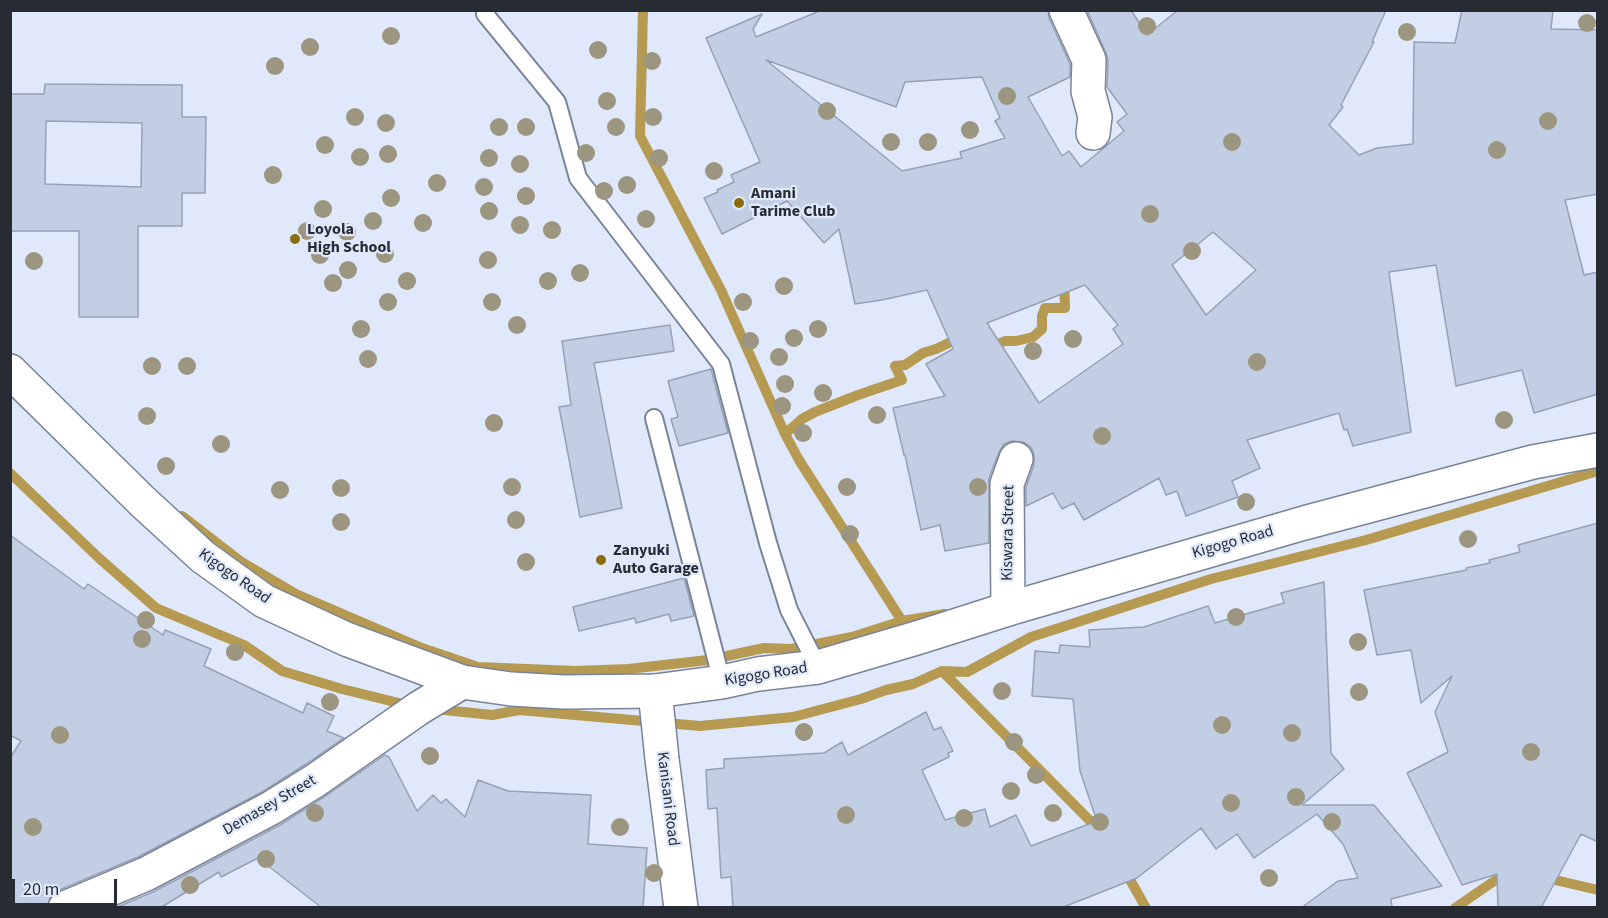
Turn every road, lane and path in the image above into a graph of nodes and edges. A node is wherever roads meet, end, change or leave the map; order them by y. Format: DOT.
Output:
graph roads {
  1 [pos="485,10"];
  2 [pos="1066,10"];
  3 [pos="1094,133"];
  4 [pos="10,371"];
  5 [pos="654,417"];
  6 [pos="1598,450"];
  7 [pos="1016,459"];
  8 [pos="1008,609"];
  9 [pos="818,667"];
  10 [pos="462,682"];
  11 [pos="722,682"];
  12 [pos="655,691"];
  13 [pos="65,908"];
  14 [pos="681,908"];
  1 -- 9 [label="lane"];
  2 -- 3 [label="main road"];
  4 -- 10 [label="main road, Kigogo Road"];
  5 -- 11 [label="lane"];
  6 -- 8 [label="main road, Kigogo Road"];
  7 -- 8 [label="main road, Kiswara Street"];
  8 -- 9 [label="main road, Kigogo Road"];
  9 -- 11 [label="main road, Kigogo Road"];
  10 -- 12 [label="main road, Kigogo Road"];
  10 -- 13 [label="main road, Demasey Street"];
  11 -- 12 [label="main road, Kigogo Road"];
  12 -- 14 [label="main road, Kanisani Road"];
}
